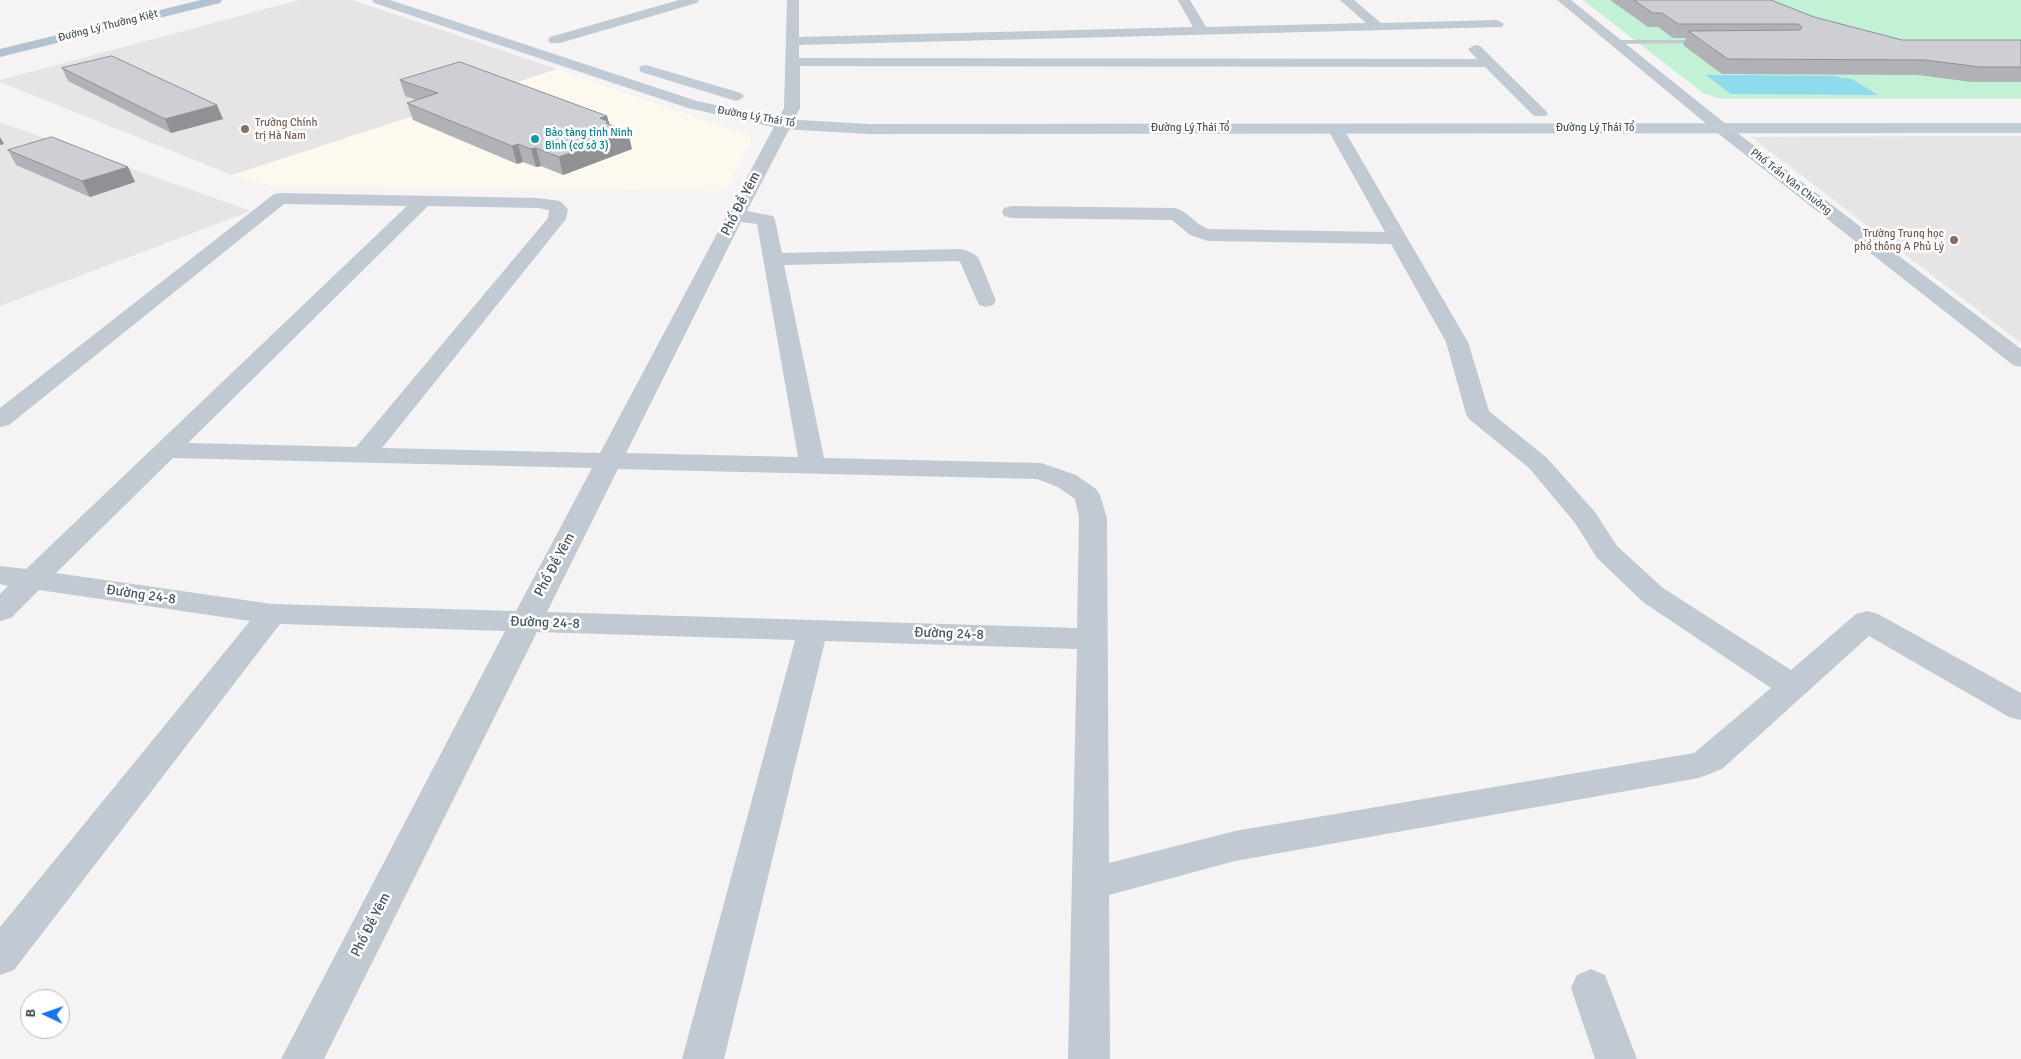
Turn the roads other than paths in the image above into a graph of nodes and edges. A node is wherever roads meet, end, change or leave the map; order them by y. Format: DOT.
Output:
graph roads {
  1 [pos="216,0"];
  2 [pos="378,0"];
  3 [pos="693,0"];
  4 [pos="793,0"];
  5 [pos="1184,0"];
  6 [pos="1346,0"];
  7 [pos="1563,0"];
  8 [pos="1497,24"];
  9 [pos="1451,26"];
  10 [pos="1378,27"];
  11 [pos="1202,32"];
  12 [pos="550,38"];
  13 [pos="793,41"];
  14 [pos="1612,42"];
  15 [pos="1712,42"];
  16 [pos="583,49"];
  17 [pos="0,53"];
  18 [pos="792,62"];
  19 [pos="1489,63"];
  20 [pos="629,64"];
  21 [pos="748,99"];
  22 [pos="812,110"];
  23 [pos="783,112"];
  24 [pos="1520,113"];
  25 [pos="1540,113"];
  26 [pos="1559,113"];
  27 [pos="1683,113"];
  28 [pos="1702,113"];
  29 [pos="1912,113"];
  30 [pos="1941,113"];
  31 [pos="1335,118"];
  32 [pos="1722,120"];
  33 [pos="2021,128"];
  34 [pos="423,201"];
  35 [pos="1011,212"];
  36 [pos="735,215"];
  37 [pos="1398,238"];
  38 [pos="774,258"];
  39 [pos="986,301"];
  40 [pos="2021,360"];
  41 [pos="0,420"];
  42 [pos="164,450"];
  43 [pos="362,456"];
  44 [pos="608,462"];
  45 [pos="814,467"];
  46 [pos="0,575"];
  47 [pos="32,580"];
  48 [pos="0,611"];
  49 [pos="272,614"];
  50 [pos="525,622"];
  51 [pos="813,630"];
  52 [pos="1092,639"];
  53 [pos="1792,686"];
  54 [pos="2021,708"];
  55 [pos="1090,884"];
  56 [pos="0,957"];
  57 [pos="1591,988"];
  58 [pos="302,1059"];
  59 [pos="703,1059"];
  60 [pos="1089,1059"];
  61 [pos="1616,1059"];
  1 -- 17 [label="main road, Đường Lý Thường Kiệt"];
  2 -- 23 [label="main road, Đường Lý Thái Tổ"];
  3 -- 12 [label="street"];
  4 -- 13 [label="street"];
  5 -- 11 [label="street"];
  6 -- 10 [label="street"];
  7 -- 14 [label="street, Phố Trần Văn Chuông"];
  8 -- 9 [label="street"];
  9 -- 10 [label="street"];
  9 -- 19 [label="street"];
  10 -- 11 [label="street"];
  11 -- 13 [label="street"];
  12 -- 16 [label="main road"];
  13 -- 18 [label="street"];
  14 -- 15 [label="lane"];
  14 -- 28 [label="street, Phố Trần Văn Chuông"];
  18 -- 19 [label="street"];
  18 -- 23 [label="street"];
  19 -- 25 [label="street"];
  20 -- 21 [label="main road, Đường Lý Thái Tổ"];
  22 -- 23 [label="main road, Đường Lý Thái Tổ"];
  23 -- 31 [label="main road, Đường Lý Thái Tổ"];
  23 -- 36 [label="street, Phố Đề Yêm"];
  24 -- 25 [label="main road, Đường Lý Thái Tổ"];
  25 -- 26 [label="main road, Đường Lý Thái Tổ"];
  27 -- 28 [label="main road"];
  28 -- 32 [label="street, Phố Trần Văn Chuông"];
  29 -- 30 [label="main road"];
  31 -- 32 [label="main road, Đường Lý Thái Tổ"];
  31 -- 37 [label="street"];
  32 -- 33 [label="main road, Đường Lý Thái Tổ"];
  32 -- 40 [label="street, Phố Trần Văn Chuông"];
  34 -- 41 [label="street"];
  34 -- 42 [label="street"];
  34 -- 43 [label="street"];
  35 -- 37 [label="street"];
  36 -- 38 [label="street"];
  36 -- 44 [label="street, Phố Đề Yêm"];
  37 -- 53 [label="street"];
  38 -- 39 [label="street"];
  38 -- 45 [label="street"];
  42 -- 43 [label="street"];
  42 -- 47 [label="street"];
  43 -- 44 [label="street"];
  44 -- 45 [label="street"];
  44 -- 50 [label="street, Phố Đề Yêm"];
  45 -- 52 [label="street"];
  46 -- 47 [label="street, Đường 24-8"];
  47 -- 48 [label="street"];
  47 -- 49 [label="street, Đường 24-8"];
  49 -- 50 [label="street, Đường 24-8"];
  49 -- 56 [label="street"];
  50 -- 51 [label="street, Đường 24-8"];
  50 -- 58 [label="street, Phố Đề Yêm"];
  51 -- 52 [label="street, Đường 24-8"];
  51 -- 59 [label="street"];
  52 -- 55 [label="street"];
  53 -- 54 [label="street"];
  53 -- 55 [label="street"];
  55 -- 60 [label="street"];
  57 -- 61 [label="street"];
}
